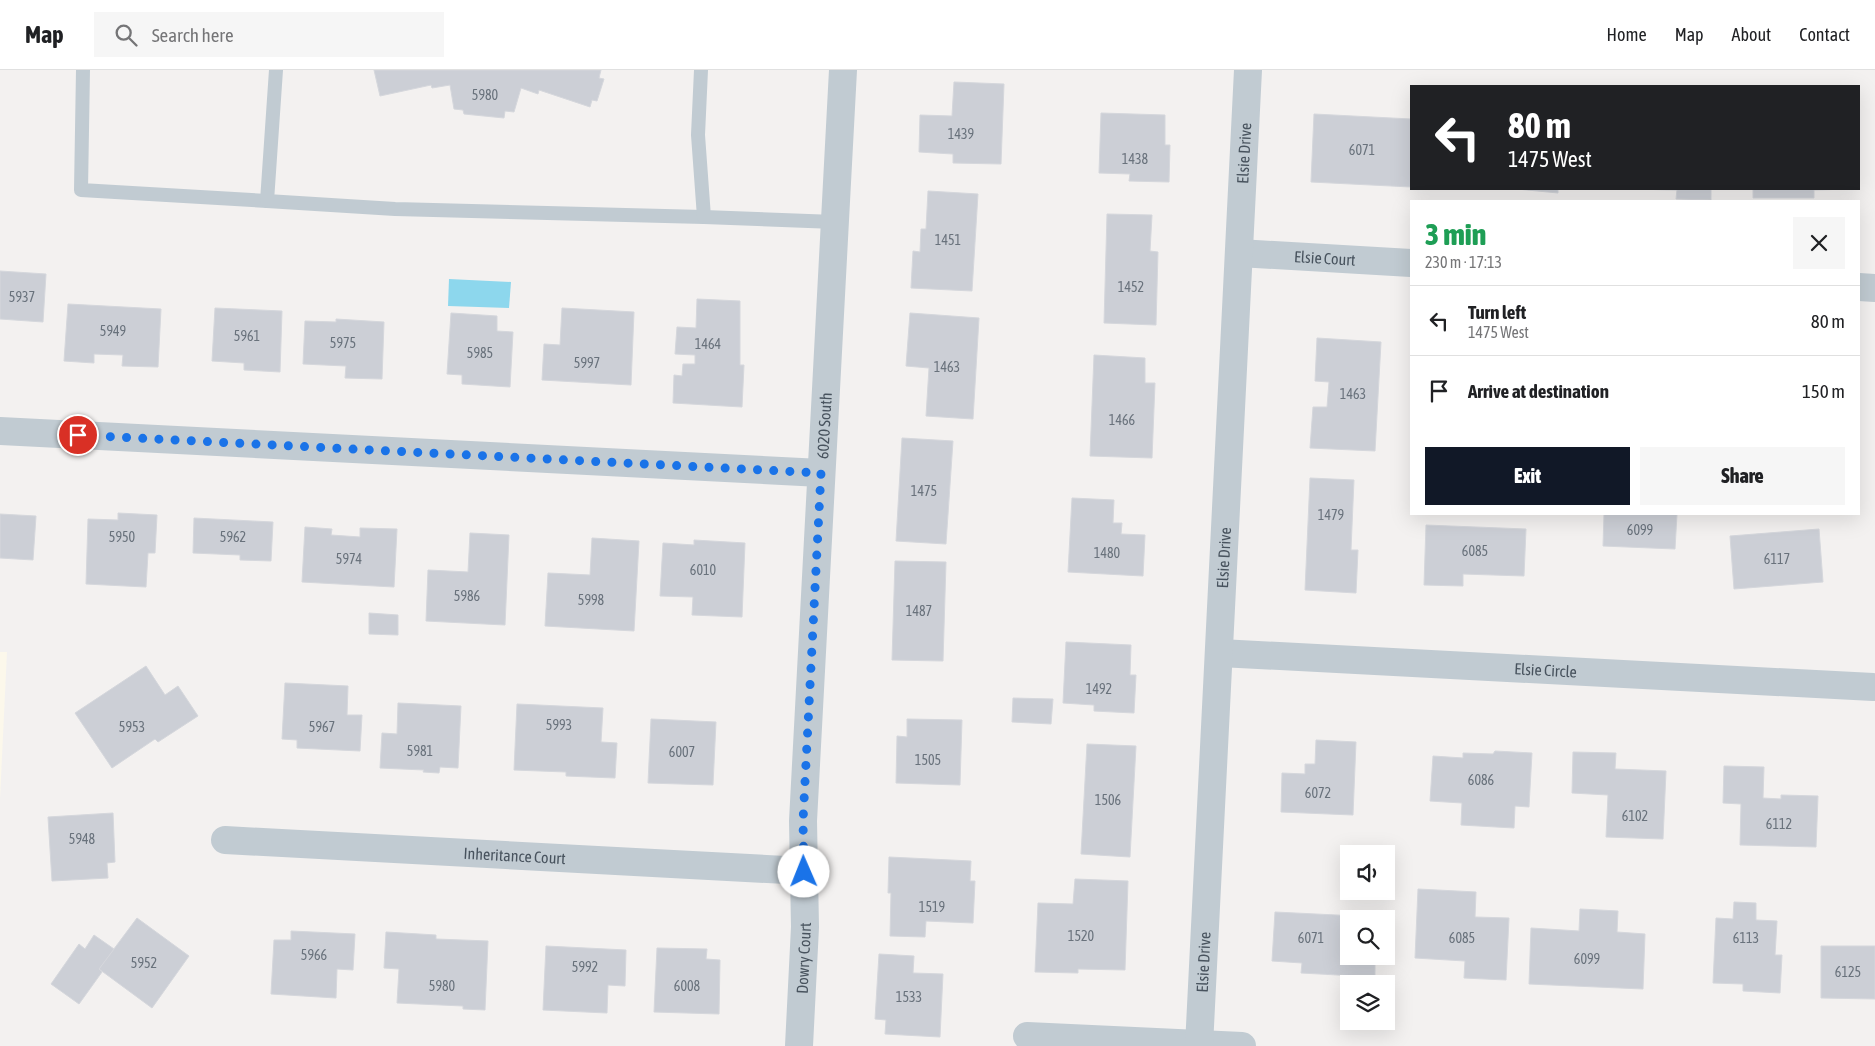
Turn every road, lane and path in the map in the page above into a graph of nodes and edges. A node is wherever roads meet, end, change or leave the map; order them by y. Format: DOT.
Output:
graph roads {
  1 [pos="83,70"];
  2 [pos="276,70"];
  3 [pos="701,70"];
  4 [pos="843,70"];
  5 [pos="1248,70"];
  6 [pos="267,201"];
  7 [pos="704,217"];
  8 [pos="835,222"];
  9 [pos="1239,253"];
  10 [pos="1410,263"];
  11 [pos="1860,287"];
  12 [pos="1875,288"];
  13 [pos="0,431"];
  14 [pos="821,473"];
  15 [pos="1220,652"];
  16 [pos="1873,687"];
  17 [pos="225,840"];
  18 [pos="804,872"];
  19 [pos="1027,1036"];
  20 [pos="1199,1045"];
  21 [pos="799,1046"];
  22 [pos="1242,1046"];
  1 -- 6 [label="lane"];
  2 -- 6 [label="lane"];
  3 -- 7 [label="lane"];
  4 -- 8 [label="street, 6020 South"];
  5 -- 9 [label="street, Elsie Drive"];
  6 -- 7 [label="lane"];
  7 -- 8 [label="lane"];
  8 -- 14 [label="street, 6020 South"];
  9 -- 10 [label="street, Elsie Court"];
  9 -- 15 [label="street, Elsie Drive"];
  11 -- 12 [label="street"];
  13 -- 14 [label="street"];
  14 -- 18 [label="street, 6020 South"];
  15 -- 16 [label="street, Elsie Circle"];
  15 -- 20 [label="street, Elsie Drive"];
  17 -- 18 [label="street, Inheritance Court"];
  18 -- 21 [label="street, Dowry Court"];
  19 -- 20 [label="street"];
  20 -- 22 [label="street"];
}
